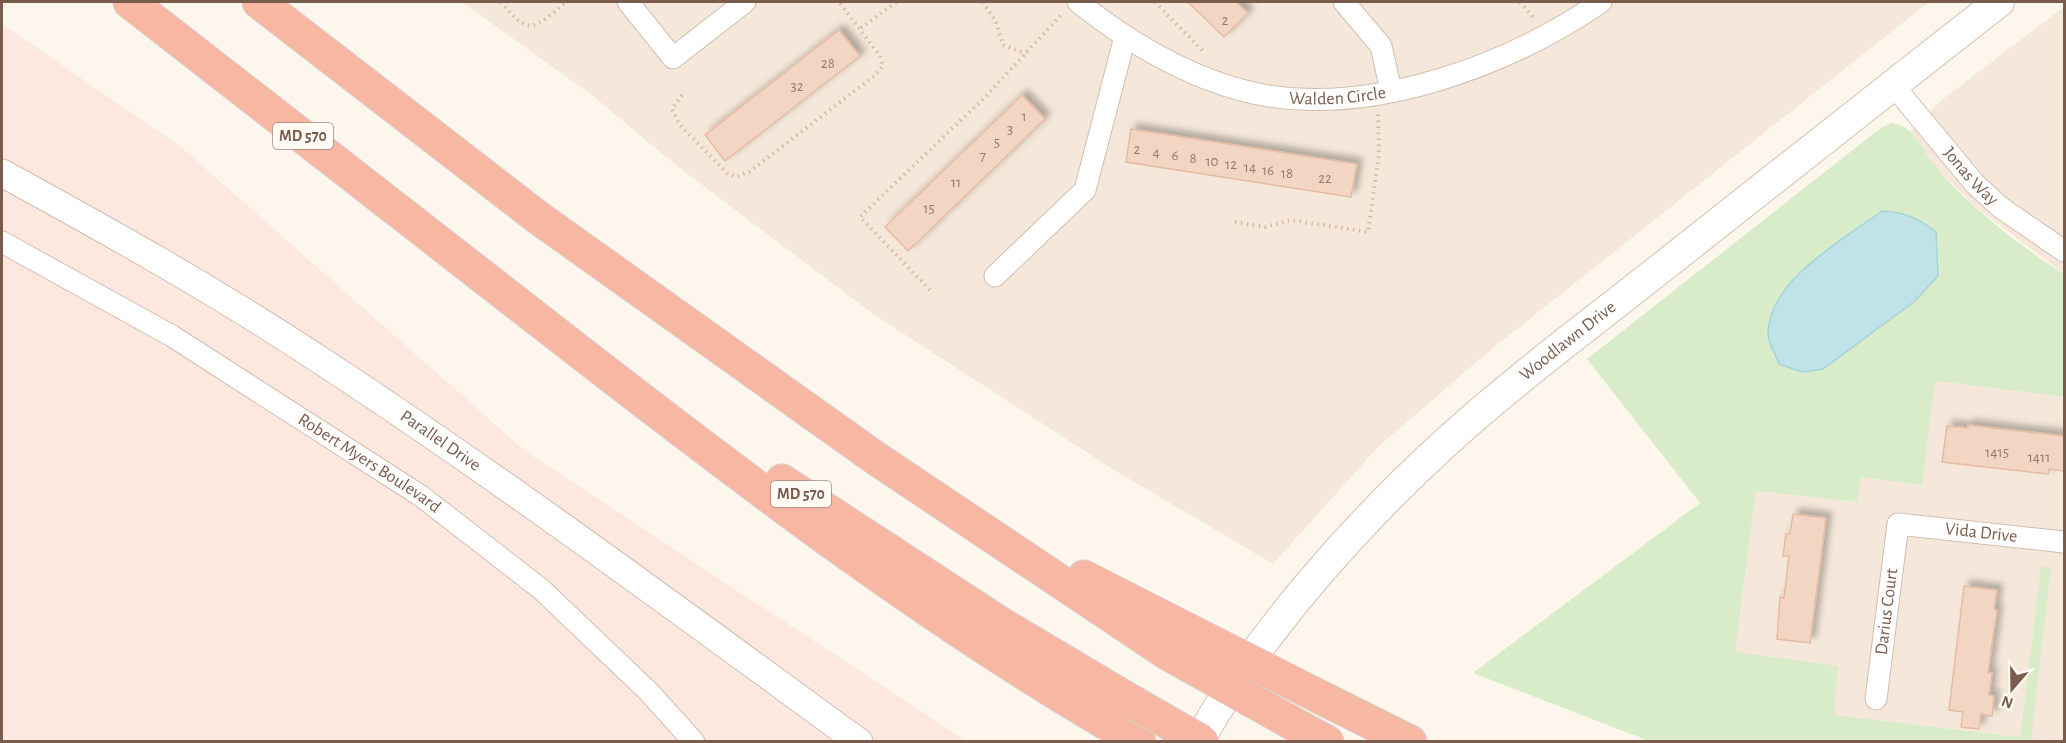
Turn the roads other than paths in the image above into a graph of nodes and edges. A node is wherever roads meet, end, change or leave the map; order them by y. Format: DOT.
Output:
graph roads {
  1 [pos="130,2"];
  2 [pos="259,2"];
  3 [pos="628,2"];
  4 [pos="745,2"];
  5 [pos="1344,2"];
  6 [pos="1601,2"];
  7 [pos="1999,2"];
  8 [pos="1071,7"];
  9 [pos="1125,37"];
  10 [pos="1893,86"];
  11 [pos="1384,98"];
  12 [pos="2,173"];
  13 [pos="2,242"];
  14 [pos="2064,252"];
  15 [pos="995,276"];
  16 [pos="1898,524"];
  17 [pos="2064,542"];
  18 [pos="1176,640"];
  19 [pos="1876,699"];
  20 [pos="1130,725"];
  21 [pos="1314,735"];
  22 [pos="693,741"];
  23 [pos="859,741"];
  24 [pos="1200,741"];
  25 [pos="1410,741"];
  1 -- 20 [label="highway, MD 570"];
  2 -- 18 [label="highway"];
  3 -- 4 [label="street"];
  5 -- 11 [label="street"];
  6 -- 11 [label="street, Walden Circle"];
  7 -- 10 [label="main road, Woodlawn Drive"];
  8 -- 9 [label="street, Walden Circle"];
  9 -- 11 [label="street, Walden Circle"];
  9 -- 15 [label="street"];
  10 -- 14 [label="street, Jonas Way"];
  10 -- 24 [label="main road, Woodlawn Drive"];
  12 -- 23 [label="street, Parallel Drive"];
  13 -- 22 [label="street, Robert Myers Boulevard"];
  16 -- 17 [label="street, Vida Drive"];
  16 -- 19 [label="street, Darius Court"];
  18 -- 21 [label="highway, bridge"];
  18 -- 25 [label="highway, bridge"];
  20 -- 24 [label="highway, MD 570, bridge"];
}
